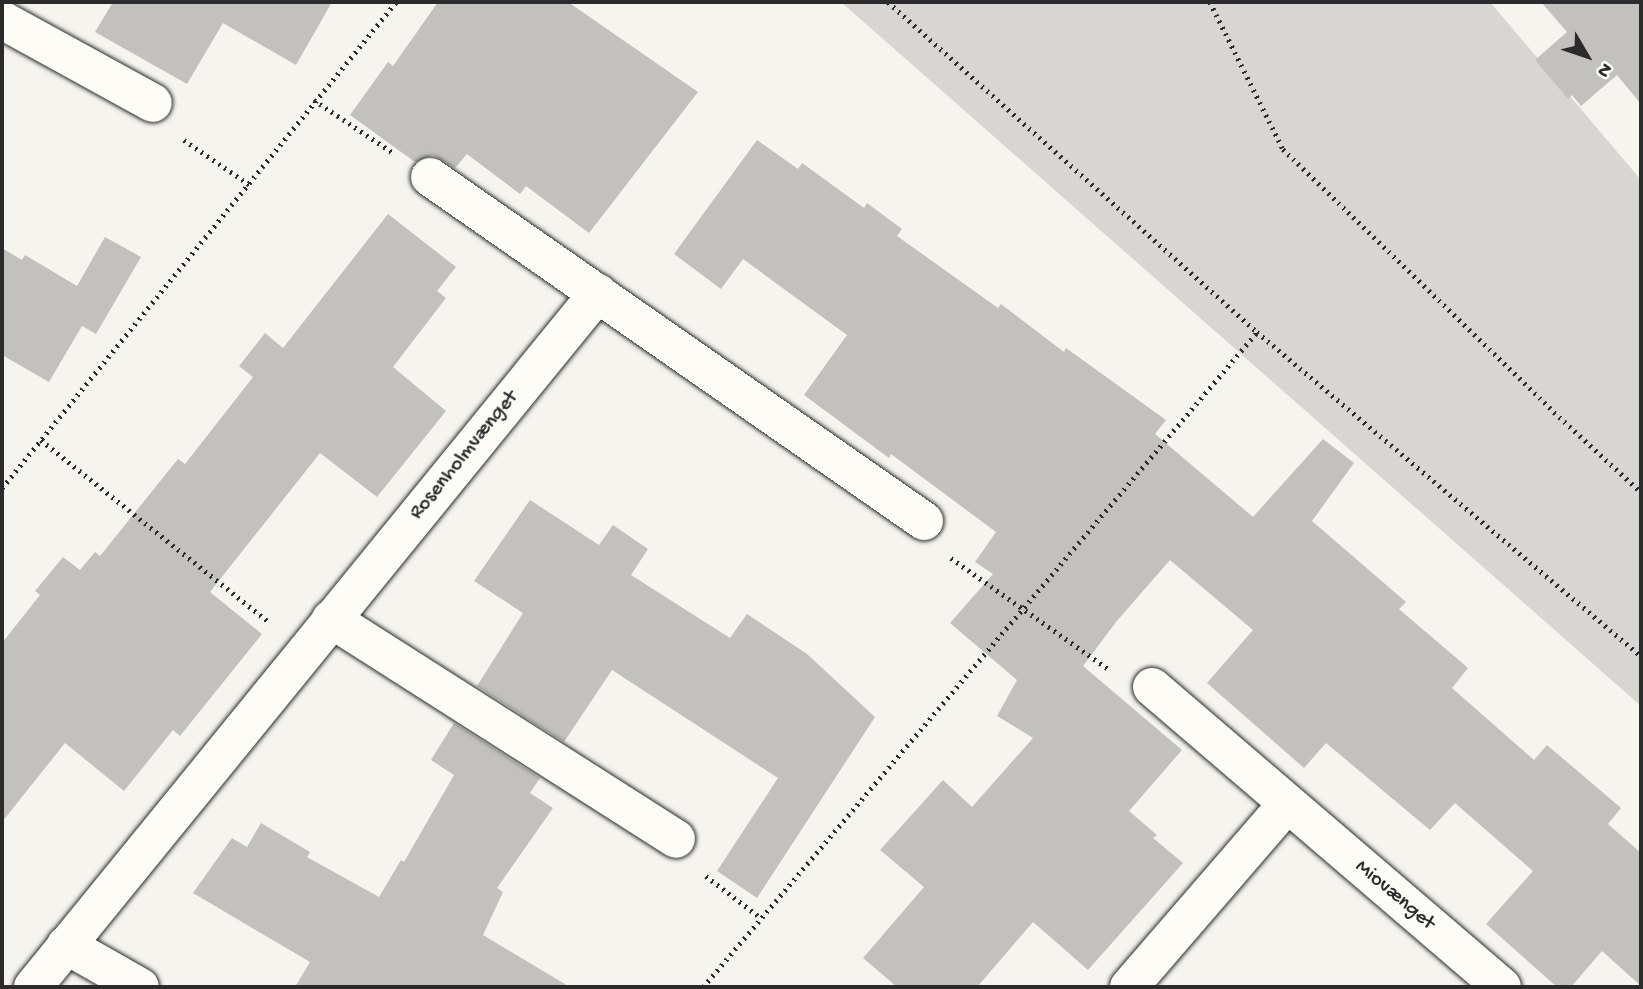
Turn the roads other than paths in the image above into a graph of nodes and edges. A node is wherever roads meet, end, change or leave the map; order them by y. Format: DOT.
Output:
graph roads {
  1 [pos="2,20"];
  2 [pos="153,103"];
  3 [pos="430,177"];
  4 [pos="598,293"];
  5 [pos="925,521"];
  6 [pos="331,619"];
  7 [pos="1152,687"];
  8 [pos="1287,804"];
  9 [pos="676,839"];
  10 [pos="66,945"];
  11 [pos="33,987"];
  12 [pos="140,987"];
  13 [pos="1129,987"];
  14 [pos="1502,987"];
  1 -- 2 [label="street"];
  3 -- 4 [label="street"];
  4 -- 5 [label="street"];
  4 -- 6 [label="street, Rosenholmvænget"];
  6 -- 9 [label="street"];
  6 -- 10 [label="street, Rosenholmvænget"];
  7 -- 8 [label="street, Miovænget"];
  8 -- 13 [label="street"];
  8 -- 14 [label="street, Miovænget"];
  10 -- 11 [label="street, Rosenholmvænget"];
  10 -- 12 [label="street"];
}
